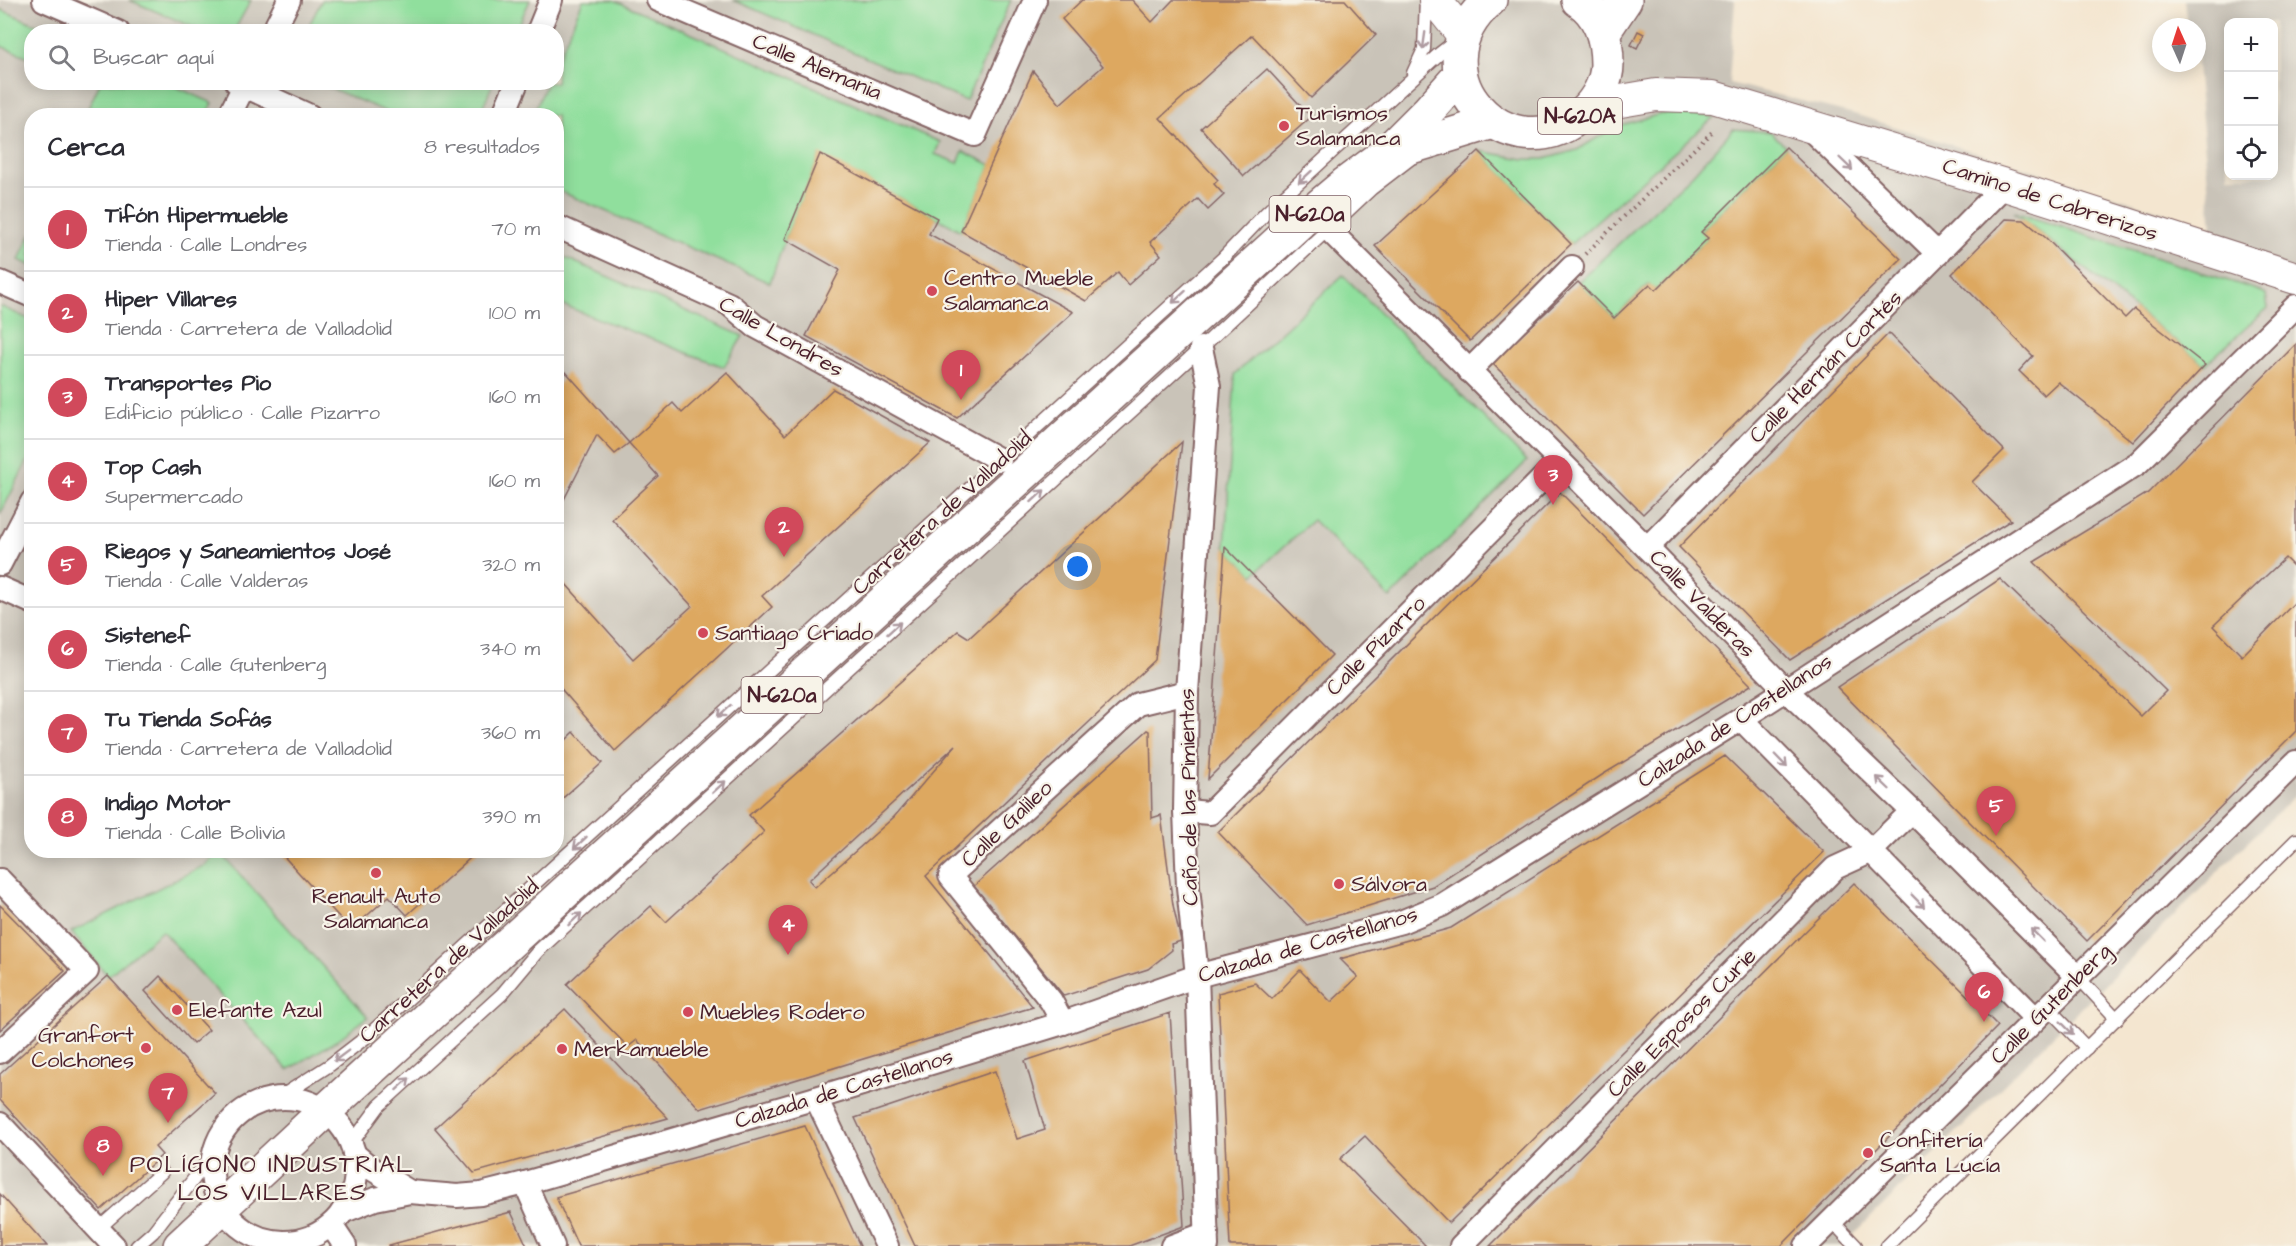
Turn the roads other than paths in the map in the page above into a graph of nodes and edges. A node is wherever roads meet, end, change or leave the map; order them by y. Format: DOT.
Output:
graph roads {
  1 [pos="44,0"];
  2 [pos="289,0"];
  3 [pos="550,0"];
  4 [pos="658,0"];
  5 [pos="1035,0"];
  6 [pos="1426,0"];
  7 [pos="1435,0"];
  8 [pos="1490,0"];
  9 [pos="1578,0"];
  10 [pos="1625,0"];
  11 [pos="99,24"];
  12 [pos="277,24"];
  13 [pos="541,24"];
  14 [pos="1603,33"];
  15 [pos="1463,36"];
  16 [pos="1607,69"];
  17 [pos="1460,75"];
  18 [pos="1410,80"];
  19 [pos="240,90"];
  20 [pos="255,90"];
  21 [pos="514,90"];
  22 [pos="1656,95"];
  23 [pos="1591,106"];
  24 [pos="232,108"];
  25 [pos="293,108"];
  26 [pos="506,108"];
  27 [pos="1493,122"];
  28 [pos="1804,123"];
  29 [pos="1438,138"];
  30 [pos="1384,155"];
  31 [pos="2005,185"];
  32 [pos="564,230"];
  33 [pos="1329,230"];
  34 [pos="1938,254"];
  35 [pos="1572,267"];
  36 [pos="2296,278"];
  37 [pos="0,282"];
  38 [pos="24,292"];
  39 [pos="2296,306"];
  40 [pos="1201,348"];
  41 [pos="1469,371"];
  42 [pos="1000,460"];
  43 [pos="1560,461"];
  44 [pos="24,518"];
  45 [pos="1647,548"];
  46 [pos="0,564"];
  47 [pos="0,588"];
  48 [pos="24,598"];
  49 [pos="1785,689"];
  50 [pos="1187,692"];
  51 [pos="1741,719"];
  52 [pos="2296,762"];
  53 [pos="1185,810"];
  54 [pos="1912,811"];
  55 [pos="2296,840"];
  56 [pos="1870,852"];
  57 [pos="564,857"];
  58 [pos="563,858"];
  59 [pos="0,880"];
  60 [pos="1197,976"];
  61 [pos="2078,977"];
  62 [pos="2041,1013"];
  63 [pos="2117,1019"];
  64 [pos="1063,1023"];
  65 [pos="2087,1048"];
  66 [pos="0,1052"];
  67 [pos="277,1098"];
  68 [pos="816,1098"];
  69 [pos="325,1111"];
  70 [pos="0,1124"];
  71 [pos="352,1149"];
  72 [pos="213,1154"];
  73 [pos="162,1172"];
  74 [pos="525,1183"];
  75 [pos="410,1192"];
  76 [pos="222,1208"];
  77 [pos="337,1219"];
  78 [pos="1832,1221"];
  79 [pos="1207,1239"];
  80 [pos="107,1241"];
  81 [pos="282,1244"];
  82 [pos="138,1246"];
  83 [pos="180,1246"];
  84 [pos="345,1246"];
  85 [pos="553,1246"];
  86 [pos="887,1246"];
  87 [pos="1172,1246"];
  88 [pos="1461,1246"];
  89 [pos="1806,1246"];
  90 [pos="1856,1246"];
  91 [pos="1887,1246"];
  1 -- 11 [label="street"];
  2 -- 12 [label="street"];
  3 -- 13 [label="street"];
  4 -- 5 [label="street, Calle Alemania"];
  6 -- 18 [label="lane, one-way"];
  7 -- 15 [label="street"];
  8 -- 15 [label="highway, N-620A"];
  9 -- 14 [label="highway, N-620A"];
  10 -- 14 [label="highway"];
  14 -- 16 [label="highway, N-620A"];
  15 -- 17 [label="highway, N-620A"];
  15 -- 18 [label="lane, Carretera de Valladolid"];
  16 -- 22 [label="street, Camino de Cabrerizos"];
  16 -- 23 [label="highway, N-620A"];
  17 -- 27 [label="highway, N-620A"];
  17 -- 30 [label="highway, Carretera de Valladolid / N-620a"];
  18 -- 42 [label="lane, Carretera de Valladolid, one-way"];
  19 -- 24 [label="street"];
  20 -- 25 [label="street"];
  21 -- 26 [label="street"];
  22 -- 23 [label="street, Camino de Cabrerizos"];
  22 -- 28 [label="street, Camino de Cabrerizos"];
  23 -- 27 [label="highway, N-620A"];
  27 -- 29 [label="highway, Carretera de Valladolid / N-620a"];
  28 -- 31 [label="street, Camino de Cabrerizos"];
  28 -- 34 [label="street, Camino de Cabrerizos, one-way"];
  29 -- 30 [label="highway, Carretera de Valladolid / N-620a"];
  29 -- 33 [label="lane, Carretera de Valladolid"];
  30 -- 69 [label="highway, Carretera de Valladolid / N-620a"];
  31 -- 34 [label="street, Calle Hernán Cortés"];
  31 -- 36 [label="street, Camino de Cabrerizos"];
  32 -- 42 [label="street, Calle Londres"];
  33 -- 40 [label="lane, Carretera de Valladolid"];
  33 -- 41 [label="street, Calle Valderas"];
  34 -- 45 [label="street, Calle Hernán Cortés"];
  35 -- 41 [label="street"];
  37 -- 38 [label="street"];
  39 -- 49 [label="street, Calzada de Castellanos"];
  40 -- 50 [label="street, Caño de las Pimientas"];
  71 -- 40 [label="lane, Carretera de Valladolid, one-way"];
  41 -- 43 [label="street, Calle Valderas"];
  42 -- 57 [label="lane, Carretera de Valladolid, one-way"];
  43 -- 45 [label="street, Calle Valderas"];
  43 -- 53 [label="street, Calle Pizarro"];
  44 -- 46 [label="street"];
  45 -- 49 [label="street, Calle Valderas"];
  47 -- 48 [label="street"];
  49 -- 51 [label="street, Calzada de Castellanos"];
  54 -- 49 [label="street, Calle Valderas, one-way"];
  50 -- 53 [label="street, Caño de las Pimientas"];
  50 -- 64 [label="street, Calle Galileo"];
  51 -- 56 [label="street, one-way"];
  51 -- 60 [label="street, Calzada de Castellanos"];
  52 -- 61 [label="street, Calle Gutenberg"];
  53 -- 60 [label="street, Caño de las Pimientas"];
  54 -- 56 [label="street, Calle Esposos Curie"];
  61 -- 54 [label="street, Calle Valderas, one-way"];
  55 -- 63 [label="lane"];
  56 -- 62 [label="street, one-way"];
  56 -- 88 [label="street, Calle Esposos Curie"];
  58 -- 67 [label="lane, Carretera de Valladolid, one-way"];
  59 -- 66 [label="street"];
  60 -- 64 [label="street, Calzada de Castellanos"];
  60 -- 79 [label="street, Caño de las Pimientas"];
  61 -- 62 [label="street, Calle Gutenberg"];
  61 -- 63 [label="lane"];
  62 -- 65 [label="lane, one-way"];
  62 -- 78 [label="street, Calle Gutenberg"];
  63 -- 65 [label="lane"];
  64 -- 68 [label="street, Calzada de Castellanos"];
  65 -- 91 [label="lane"];
  67 -- 69 [label="street, Carretera de Valladolid"];
  67 -- 72 [label="street, Carretera de Valladolid"];
  68 -- 74 [label="street, Calzada de Castellanos"];
  68 -- 86 [label="street"];
  69 -- 71 [label="street, Carretera de Valladolid"];
  69 -- 76 [label="highway, Carretera de Valladolid / N-620a"];
  70 -- 80 [label="street"];
  71 -- 75 [label="street, Calzada de Castellanos"];
  71 -- 77 [label="street"];
  72 -- 76 [label="street, Carretera de Valladolid"];
  72 -- 82 [label="lane, Carretera de Valladolid"];
  73 -- 80 [label="lane"];
  74 -- 75 [label="street, Calzada de Castellanos"];
  74 -- 85 [label="street"];
  75 -- 77 [label="street, Calzada de Castellanos"];
  76 -- 81 [label="street, Carretera de Valladolid"];
  76 -- 83 [label="highway, Carretera de Valladolid / N-620a"];
  77 -- 81 [label="street, Carretera de Valladolid"];
  77 -- 84 [label="street"];
  78 -- 89 [label="street, Calle Gutenberg"];
  78 -- 90 [label="lane"];
  79 -- 87 [label="street"];
}
